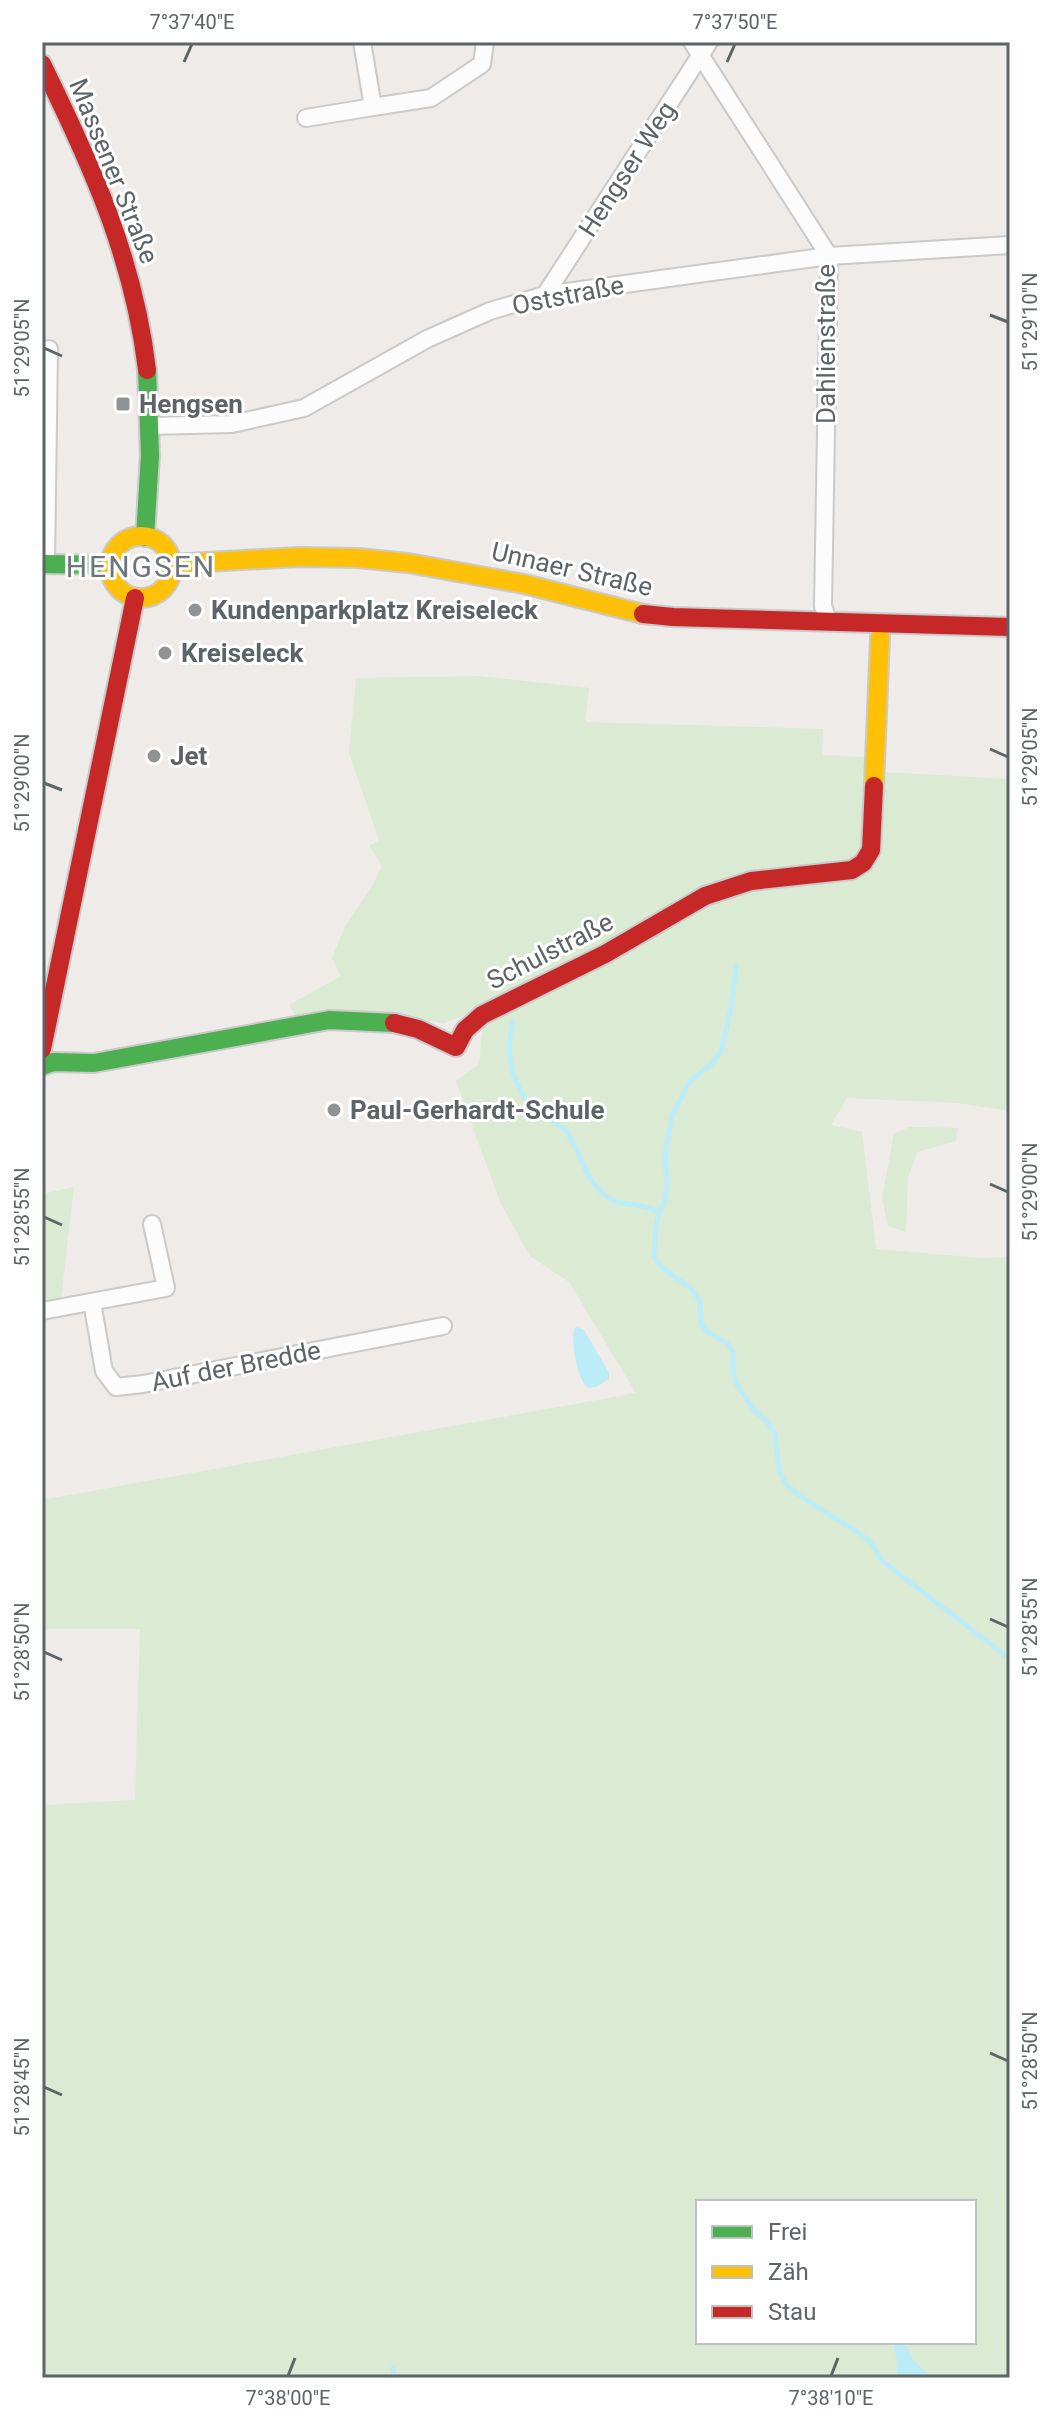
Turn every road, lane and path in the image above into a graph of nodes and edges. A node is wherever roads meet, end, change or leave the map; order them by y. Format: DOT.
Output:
graph roads {
  1 [pos="362,42"];
  2 [pos="485,42"];
  3 [pos="700,47"];
  4 [pos="42,64"];
  5 [pos="373,107"];
  6 [pos="306,118"];
  7 [pos="1010,245"];
  8 [pos="829,256"];
  9 [pos="545,295"];
  10 [pos="49,349"];
  11 [pos="150,426"];
  12 [pos="145,537"];
  13 [pos="44,564"];
  14 [pos="171,564"];
  15 [pos="110,565"];
  16 [pos="135,598"];
  17 [pos="828,620"];
  18 [pos="1010,627"];
  19 [pos="880,637"];
  20 [pos="42,1049"];
  21 [pos="42,1066"];
  22 [pos="152,1224"];
  23 [pos="92,1302"];
  24 [pos="42,1311"];
  25 [pos="443,1326"];
  1 -- 5 [label="street"];
  2 -- 5 [label="street"];
  3 -- 8 [label="street, Dahlienstraße"];
  3 -- 9 [label="street, Hengser Weg"];
  4 -- 11 [label="main road, Massener Straße"];
  5 -- 6 [label="street"];
  7 -- 8 [label="street, Oststraße"];
  8 -- 9 [label="street, Oststraße"];
  8 -- 17 [label="street, Dahlienstraße"];
  9 -- 11 [label="street, Oststraße"];
  10 -- 13 [label="street"];
  11 -- 12 [label="main road, Massener Straße"];
  12 -- 14 [label="main road"];
  12 -- 15 [label="main road"];
  13 -- 15 [label="main road"];
  14 -- 16 [label="main road"];
  14 -- 17 [label="main road, Unnaer Straße"];
  15 -- 16 [label="main road"];
  16 -- 20 [label="main road"];
  17 -- 18 [label="main road, Unnaer Straße"];
  19 -- 21 [label="main road, Schulstraße"];
  22 -- 23 [label="street"];
  23 -- 24 [label="street"];
  23 -- 25 [label="street, Auf der Bredde"];
}
